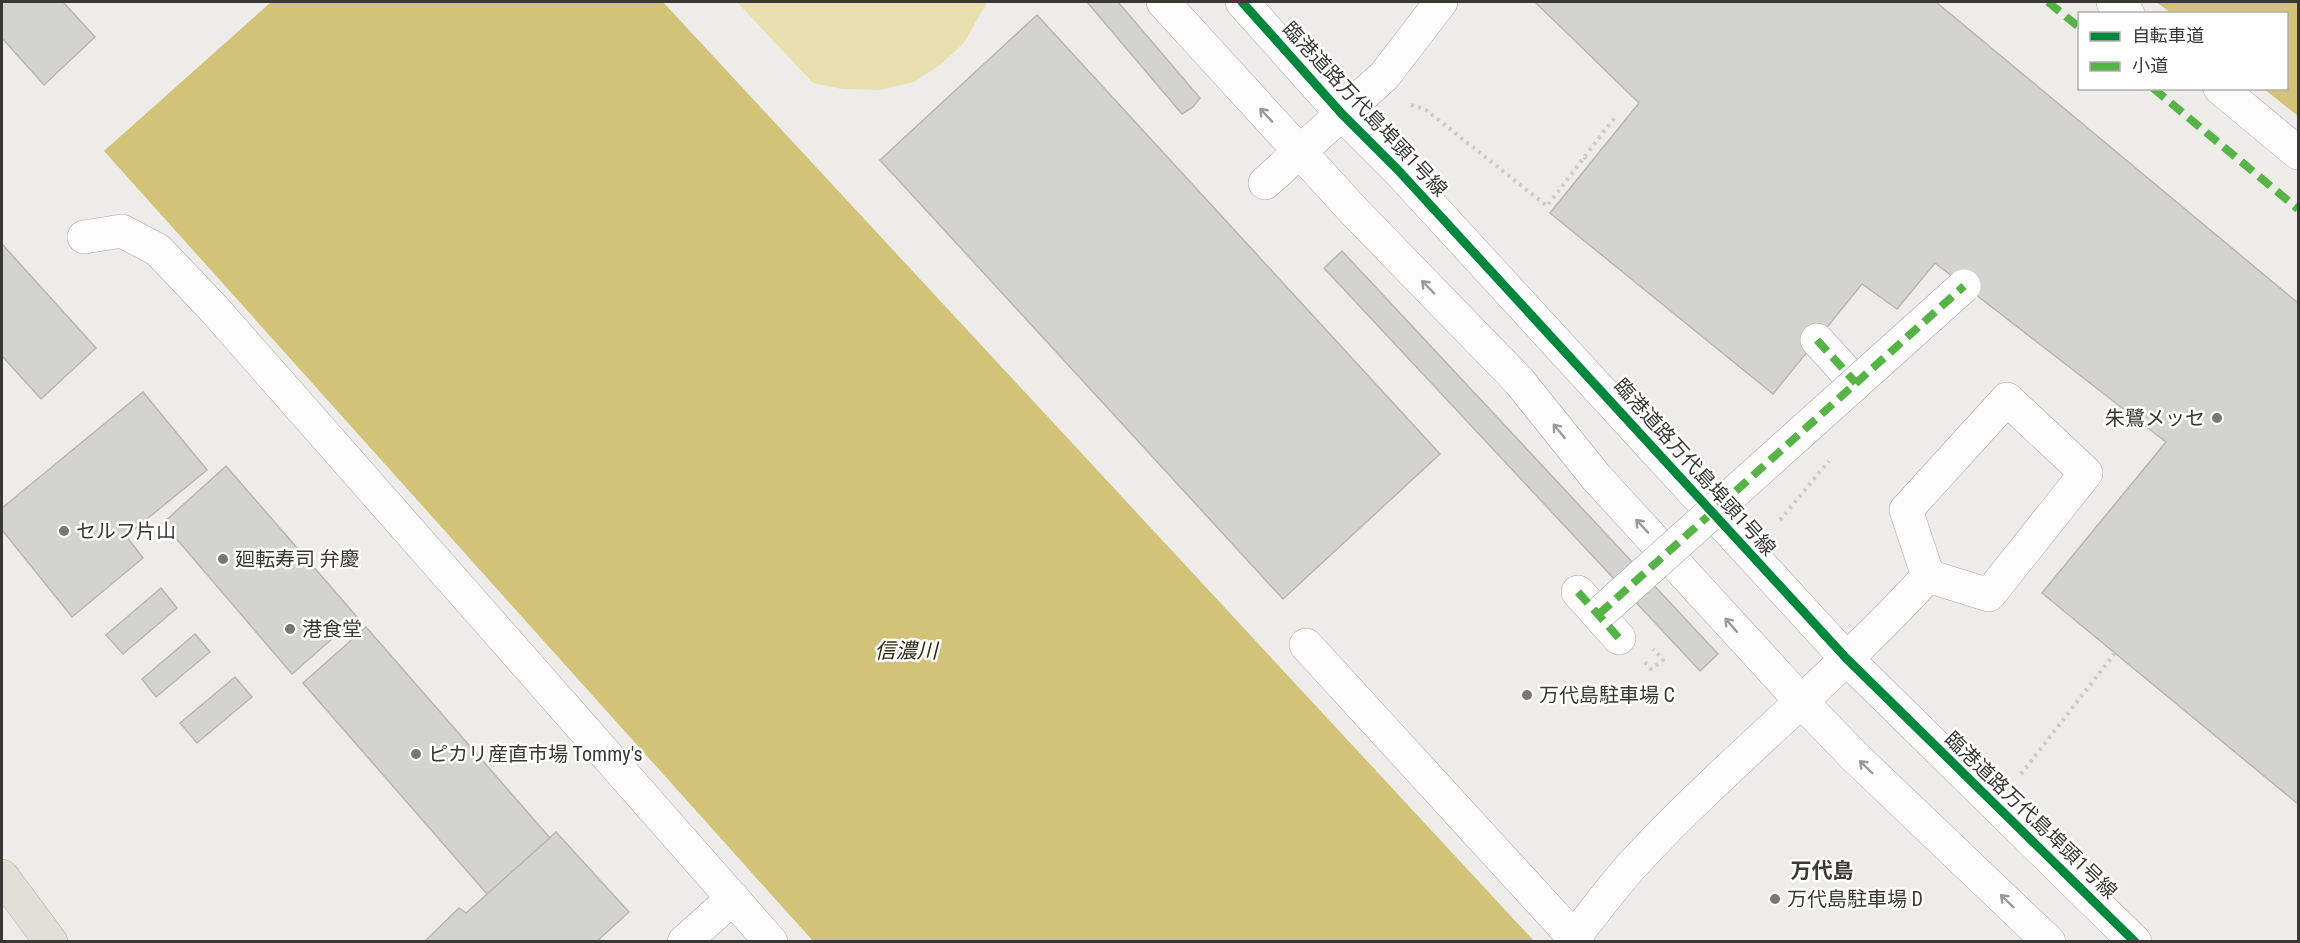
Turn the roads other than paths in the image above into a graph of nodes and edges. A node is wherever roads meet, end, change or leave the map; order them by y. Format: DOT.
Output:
graph roads {
  1 [pos="1162,2"];
  2 [pos="1242,2"];
  3 [pos="1441,2"];
  4 [pos="2113,2"];
  5 [pos="2126,12"];
  6 [pos="2222,90"];
  7 [pos="1342,114"];
  8 [pos="1300,151"];
  9 [pos="2298,153"];
  10 [pos="1265,183"];
  11 [pos="84,237"];
  12 [pos="1964,286"];
  13 [pos="1817,340"];
  14 [pos="1856,383"];
  15 [pos="1928,576"];
  16 [pos="1599,615"];
  17 [pos="1306,645"];
  18 [pos="1846,658"];
  19 [pos="1801,701"];
  20 [pos="2,876"];
  21 [pos="732,898"];
  22 [pos="1577,939"];
  23 [pos="51,942"];
  24 [pos="684,942"];
  25 [pos="771,942"];
  26 [pos="2049,942"];
  27 [pos="2135,942"];
  8 -- 1 [label="street, one-way"];
  2 -- 7 [label="street, 臨港道路万代島埠頭1号線"];
  3 -- 7 [label="street"];
  4 -- 5 [label="street"];
  6 -- 9 [label="street"];
  7 -- 8 [label="street"];
  7 -- 18 [label="street, 臨港道路万代島埠頭1号線"];
  8 -- 10 [label="street"];
  19 -- 8 [label="street, one-way"];
  11 -- 21 [label="street"];
  12 -- 14 [label="street, bridge"];
  13 -- 14 [label="street"];
  14 -- 16 [label="street, bridge"];
  15 -- 15 [label="street"];
  15 -- 18 [label="street"];
  17 -- 22 [label="street"];
  18 -- 19 [label="street"];
  18 -- 27 [label="street, 臨港道路万代島埠頭1号線"];
  19 -- 22 [label="street"];
  26 -- 19 [label="street, one-way"];
  20 -- 23 [label="highway"];
  21 -- 24 [label="street"];
  21 -- 25 [label="street"];
}
